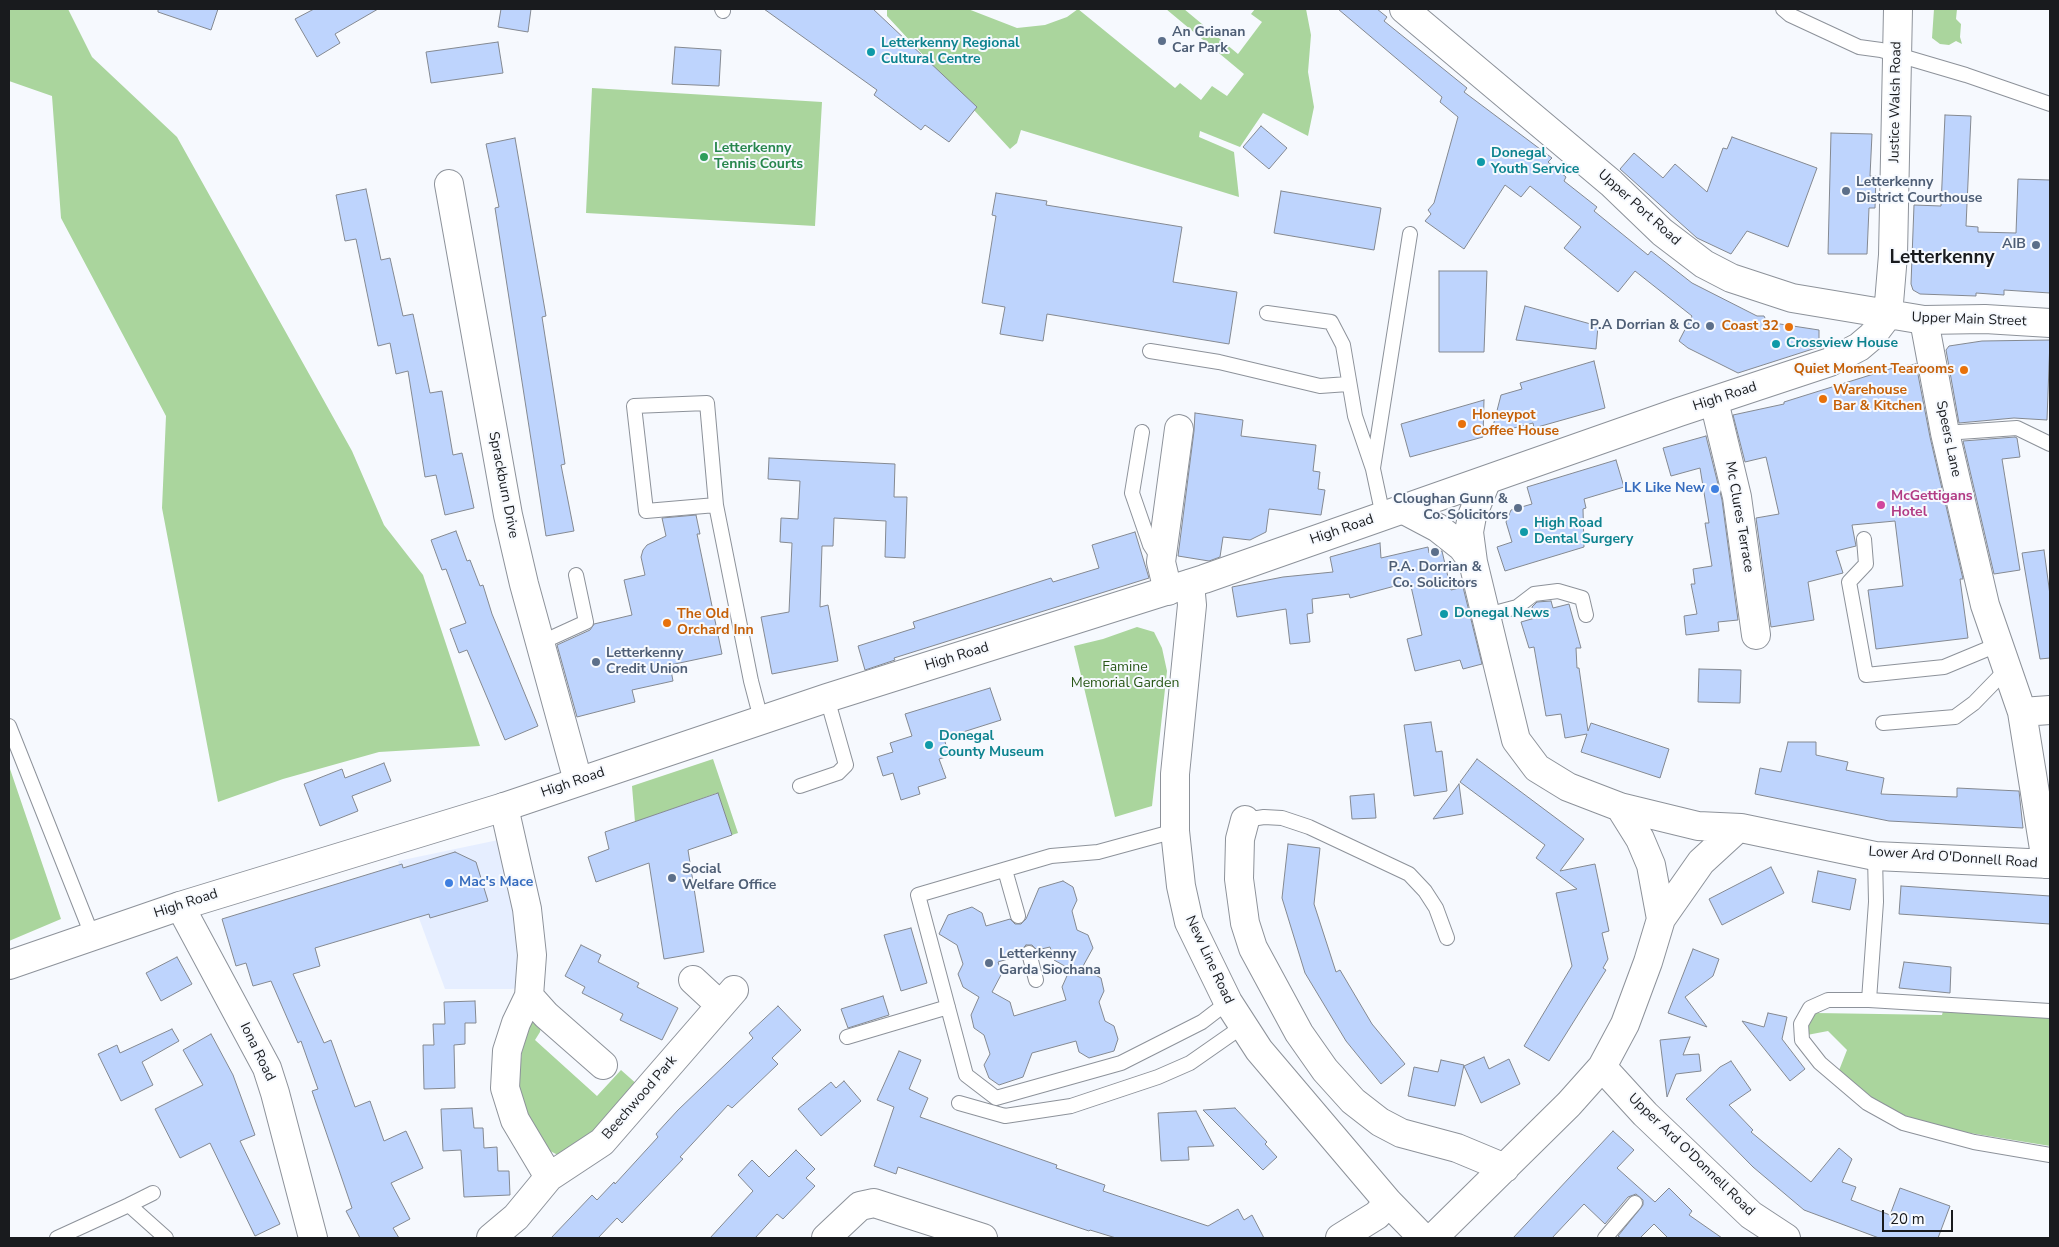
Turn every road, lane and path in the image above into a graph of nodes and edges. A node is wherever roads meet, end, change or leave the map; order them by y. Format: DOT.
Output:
graph roads {
  1 [pos="1404,9"];
  2 [pos="1783,9"];
  3 [pos="1898,9"];
  4 [pos="1897,54"];
  5 [pos="2050,104"];
  6 [pos="449,184"];
  7 [pos="1410,234"];
  8 [pos="1267,313"];
  9 [pos="1888,315"];
  10 [pos="1924,320"];
  11 [pos="2050,323"];
  12 [pos="1150,351"];
  13 [pos="1348,384"];
  14 [pos="1714,401"];
  15 [pos="1179,429"];
  16 [pos="1142,432"];
  17 [pos="1945,433"];
  18 [pos="2050,444"];
  19 [pos="1373,469"];
  20 [pos="1486,482"];
  21 [pos="716,505"];
  22 [pos="1394,513"];
  23 [pos="1864,539"];
  24 [pos="1161,562"];
  25 [pos="1473,562"];
  26 [pos="576,575"];
  27 [pos="1179,588"];
  28 [pos="1586,615"];
  29 [pos="1487,616"];
  30 [pos="1756,635"];
  31 [pos="540,643"];
  32 [pos="1997,645"];
  33 [pos="2007,669"];
  34 [pos="827,698"];
  35 [pos="2050,710"];
  36 [pos="2022,712"];
  37 [pos="761,719"];
  38 [pos="1883,723"];
  39 [pos="9,726"];
  40 [pos="2041,780"];
  41 [pos="578,781"];
  42 [pos="800,786"];
  43 [pos="504,807"];
  44 [pos="1620,807"];
  45 [pos="1244,820"];
  46 [pos="1738,829"];
  47 [pos="1175,831"];
  48 [pos="1876,856"];
  49 [pos="2047,864"];
  50 [pos="1005,870"];
  51 [pos="180,906"];
  52 [pos="1018,916"];
  53 [pos="1661,919"];
  54 [pos="92,935"];
  55 [pos="1447,938"];
  56 [pos="1028,953"];
  57 [pos="9,965"];
  58 [pos="693,980"];
  59 [pos="1036,980"];
  60 [pos="528,996"];
  61 [pos="1869,1000"];
  62 [pos="1228,1002"];
  63 [pos="948,1007"];
  64 [pos="2050,1011"];
  65 [pos="1243,1026"];
  66 [pos="848,1037"];
  67 [pos="603,1065"];
  68 [pos="1602,1067"];
  69 [pos="960,1103"];
  70 [pos="2050,1154"];
  71 [pos="1504,1168"];
  72 [pos="549,1178"];
  73 [pos="153,1193"];
  74 [pos="1388,1202"];
  75 [pos="1636,1203"];
  76 [pos="129,1205"];
  77 [pos="484,1233"];
  78 [pos="57,1238"];
  79 [pos="166,1238"];
  80 [pos="314,1238"];
  81 [pos="826,1238"];
  82 [pos="983,1238"];
  83 [pos="1340,1238"];
  84 [pos="1423,1238"];
  85 [pos="1433,1238"];
  86 [pos="1605,1238"];
  87 [pos="1786,1238"];
  1 -- 9 [label="street, Upper Port Road"];
  2 -- 4 [label="lane"];
  3 -- 4 [label="street, Justice Walsh Road"];
  4 -- 5 [label="lane"];
  4 -- 9 [label="street, Justice Walsh Road"];
  6 -- 31 [label="street, Sprackburn Drive"];
  7 -- 19 [label="lane"];
  8 -- 13 [label="lane"];
  9 -- 10 [label="street, Upper Main Street"];
  9 -- 14 [label="street, High Road"];
  10 -- 11 [label="street, Upper Main Street"];
  10 -- 17 [label="street, Speers Lane"];
  12 -- 13 [label="lane"];
  13 -- 19 [label="lane"];
  14 -- 20 [label="street, High Road"];
  14 -- 30 [label="street, Mc Clures Terrace"];
  15 -- 24 [label="street"];
  16 -- 24 [label="lane"];
  17 -- 18 [label="lane"];
  17 -- 32 [label="street, Speers Lane"];
  19 -- 22 [label="lane"];
  20 -- 22 [label="street, High Road"];
  20 -- 25 [label="street, Lower Ard O'Donnell Road"];
  21 -- 21 [label="lane"];
  21 -- 37 [label="lane"];
  22 -- 25 [label="street"];
  22 -- 27 [label="street, High Road"];
  23 -- 32 [label="lane"];
  24 -- 27 [label="street, New Line Road"];
  25 -- 29 [label="street, Lower Ard O'Donnell Road"];
  26 -- 31 [label="lane"];
  27 -- 34 [label="street, High Road"];
  27 -- 47 [label="street, New Line Road"];
  28 -- 29 [label="lane"];
  29 -- 44 [label="street, Lower Ard O'Donnell Road"];
  31 -- 41 [label="street, Sprackburn Drive"];
  32 -- 33 [label="street, Speers Lane"];
  33 -- 36 [label="street, Speers Lane"];
  33 -- 38 [label="lane"];
  34 -- 37 [label="street, High Road"];
  34 -- 42 [label="lane"];
  35 -- 36 [label="street"];
  36 -- 40 [label="street, Speers Lane"];
  37 -- 41 [label="street, High Road"];
  39 -- 54 [label="lane"];
  40 -- 49 [label="street, Speers Lane"];
  41 -- 43 [label="street, High Road"];
  43 -- 51 [label="street, High Road"];
  43 -- 60 [label="street"];
  44 -- 46 [label="street, Lower Ard O'Donnell Road"];
  44 -- 53 [label="street"];
  45 -- 55 [label="lane"];
  45 -- 71 [label="street"];
  46 -- 48 [label="street, Lower Ard O'Donnell Road"];
  46 -- 53 [label="street"];
  47 -- 50 [label="lane"];
  47 -- 62 [label="street, New Line Road"];
  48 -- 49 [label="street, Lower Ard O'Donnell Road"];
  48 -- 61 [label="lane"];
  50 -- 52 [label="lane"];
  50 -- 63 [label="lane"];
  51 -- 54 [label="street, High Road"];
  51 -- 80 [label="street, Iona Road"];
  53 -- 68 [label="street"];
  54 -- 57 [label="street, High Road"];
  56 -- 59 [label="lane"];
  58 -- 72 [label="street, Beechwood Park"];
  60 -- 67 [label="street"];
  60 -- 72 [label="street"];
  61 -- 64 [label="lane"];
  61 -- 70 [label="lane"];
  62 -- 63 [label="lane"];
  62 -- 65 [label="street, New Line Road"];
  63 -- 66 [label="lane"];
  65 -- 69 [label="lane"];
  65 -- 74 [label="street, New Line Road"];
  68 -- 71 [label="street"];
  68 -- 87 [label="street, Upper Ard O'Donnell Road"];
  71 -- 85 [label="street"];
  72 -- 77 [label="street, Beechwood Park"];
  73 -- 76 [label="lane"];
  74 -- 83 [label="street"];
  74 -- 84 [label="street, New Line Road"];
  75 -- 86 [label="lane"];
  76 -- 78 [label="lane"];
  76 -- 79 [label="lane"];
  81 -- 82 [label="street"];
}
